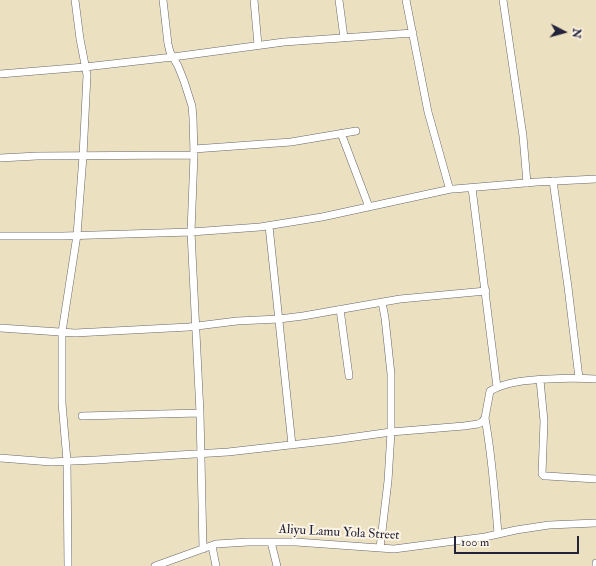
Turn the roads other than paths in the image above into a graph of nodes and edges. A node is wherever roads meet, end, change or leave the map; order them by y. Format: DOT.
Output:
graph roads {
  1 [pos="75,0"];
  2 [pos="163,0"];
  3 [pos="254,0"];
  4 [pos="339,0"];
  5 [pos="406,0"];
  6 [pos="503,0"];
  7 [pos="413,33"];
  8 [pos="344,38"];
  9 [pos="258,46"];
  10 [pos="173,57"];
  11 [pos="85,67"];
  12 [pos="0,74"];
  13 [pos="356,131"];
  14 [pos="341,133"];
  15 [pos="194,152"];
  16 [pos="84,156"];
  17 [pos="0,158"];
  18 [pos="596,179"];
  19 [pos="553,181"];
  20 [pos="527,183"];
  21 [pos="472,188"];
  22 [pos="451,189"];
  23 [pos="369,207"];
  24 [pos="269,226"];
  25 [pos="191,232"];
  26 [pos="77,235"];
  27 [pos="0,236"];
  28 [pos="486,291"];
  29 [pos="382,302"];
  30 [pos="340,309"];
  31 [pos="279,319"];
  32 [pos="196,326"];
  33 [pos="0,328"];
  34 [pos="62,332"];
  35 [pos="349,376"];
  36 [pos="579,378"];
  37 [pos="596,379"];
  38 [pos="540,380"];
  39 [pos="497,387"];
  40 [pos="200,413"];
  41 [pos="82,416"];
  42 [pos="485,418"];
  43 [pos="391,432"];
  44 [pos="292,445"];
  45 [pos="202,454"];
  46 [pos="0,458"];
  47 [pos="67,461"];
  48 [pos="596,479"];
  49 [pos="596,523"];
  50 [pos="498,534"];
  51 [pos="271,542"];
  52 [pos="212,546"];
  53 [pos="380,548"];
  54 [pos="203,549"];
  55 [pos="68,566"];
  56 [pos="155,566"];
  57 [pos="216,566"];
  58 [pos="277,566"];
  1 -- 11 [label="street"];
  2 -- 10 [label="street"];
  3 -- 9 [label="street"];
  4 -- 8 [label="street"];
  5 -- 7 [label="street"];
  6 -- 20 [label="street"];
  7 -- 8 [label="street"];
  7 -- 22 [label="street"];
  8 -- 9 [label="street"];
  9 -- 10 [label="street"];
  10 -- 11 [label="street"];
  10 -- 15 [label="street"];
  11 -- 12 [label="street"];
  11 -- 16 [label="street"];
  13 -- 14 [label="street"];
  14 -- 15 [label="street"];
  14 -- 23 [label="street"];
  15 -- 16 [label="street"];
  15 -- 25 [label="street"];
  16 -- 17 [label="street"];
  16 -- 26 [label="street"];
  18 -- 19 [label="street"];
  19 -- 20 [label="street"];
  19 -- 36 [label="street"];
  20 -- 21 [label="street"];
  21 -- 22 [label="street"];
  21 -- 28 [label="street"];
  22 -- 23 [label="street"];
  23 -- 24 [label="street"];
  24 -- 25 [label="street"];
  24 -- 31 [label="street"];
  25 -- 26 [label="street"];
  25 -- 32 [label="street"];
  26 -- 27 [label="street"];
  26 -- 34 [label="street"];
  28 -- 29 [label="street"];
  28 -- 39 [label="street"];
  29 -- 30 [label="street"];
  29 -- 43 [label="street"];
  30 -- 31 [label="street"];
  30 -- 35 [label="street"];
  31 -- 32 [label="street"];
  31 -- 44 [label="street"];
  32 -- 34 [label="street"];
  32 -- 40 [label="street"];
  33 -- 34 [label="street"];
  34 -- 47 [label="street"];
  36 -- 37 [label="street"];
  36 -- 38 [label="street"];
  38 -- 39 [label="street"];
  38 -- 48 [label="street"];
  39 -- 42 [label="street"];
  40 -- 41 [label="street"];
  40 -- 45 [label="street"];
  42 -- 43 [label="street"];
  42 -- 50 [label="street"];
  43 -- 44 [label="street"];
  43 -- 53 [label="street"];
  44 -- 45 [label="street"];
  45 -- 47 [label="street"];
  45 -- 54 [label="street"];
  46 -- 47 [label="street"];
  47 -- 55 [label="street"];
  49 -- 50 [label="street, Aliyu Lamu Yola Street"];
  50 -- 53 [label="street, Aliyu Lamu Yola Street"];
  51 -- 52 [label="street, Aliyu Lamu Yola Street"];
  51 -- 53 [label="street, Aliyu Lamu Yola Street"];
  51 -- 58 [label="street"];
  52 -- 54 [label="street, Aliyu Lamu Yola Street"];
  52 -- 57 [label="street"];
  54 -- 56 [label="street, Aliyu Lamu Yola Street"];
}
